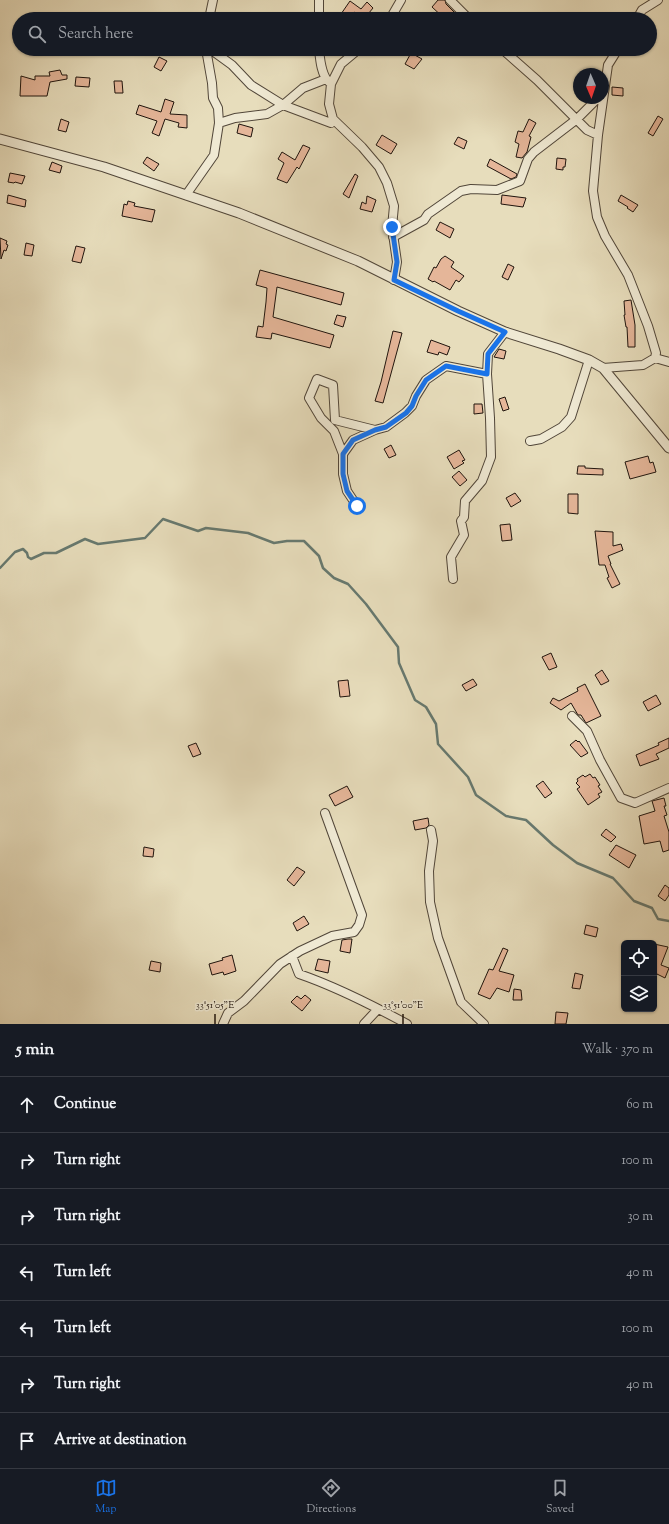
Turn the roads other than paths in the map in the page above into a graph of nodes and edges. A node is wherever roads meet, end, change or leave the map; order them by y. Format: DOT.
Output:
graph roads {
  1 [pos="213,0"];
  2 [pos="319,0"];
  3 [pos="401,0"];
  4 [pos="450,0"];
  5 [pos="646,0"];
  6 [pos="658,0"];
  7 [pos="642,10"];
  8 [pos="210,12"];
  9 [pos="319,12"];
  10 [pos="394,12"];
  11 [pos="462,12"];
  12 [pos="207,56"];
  13 [pos="220,56"];
  14 [pos="320,56"];
  15 [pos="351,56"];
  16 [pos="510,56"];
  17 [pos="614,56"];
  18 [pos="607,68"];
  19 [pos="328,82"];
  20 [pos="592,104"];
  21 [pos="601,104"];
  22 [pos="283,105"];
  23 [pos="577,120"];
  24 [pos="219,123"];
  25 [pos="331,123"];
  26 [pos="598,134"];
  27 [pos="0,139"];
  28 [pos="186,195"];
  29 [pos="393,237"];
  30 [pos="394,280"];
  31 [pos="505,332"];
  32 [pos="655,358"];
  33 [pos="589,360"];
  34 [pos="669,362"];
  35 [pos="603,368"];
  36 [pos="487,374"];
  37 [pos="321,418"];
  38 [pos="335,420"];
  39 [pos="375,430"];
  40 [pos="530,441"];
  41 [pos="669,448"];
  42 [pos="343,454"];
  43 [pos="357,506"];
  44 [pos="453,579"];
  45 [pos="572,716"];
  46 [pos="669,788"];
  47 [pos="326,814"];
  48 [pos="431,830"];
  49 [pos="292,956"];
  50 [pos="378,1009"];
  51 [pos="223,1024"];
  52 [pos="364,1024"];
  53 [pos="407,1024"];
  54 [pos="484,1024"];
  1 -- 8 [label="street"];
  2 -- 9 [label="street"];
  3 -- 10 [label="street"];
  4 -- 11 [label="street"];
  5 -- 7 [label="street"];
  6 -- 7 [label="street"];
  12 -- 24 [label="street"];
  13 -- 22 [label="street"];
  14 -- 19 [label="street"];
  15 -- 19 [label="street"];
  16 -- 23 [label="street"];
  17 -- 18 [label="street"];
  19 -- 22 [label="street"];
  19 -- 29 [label="street"];
  20 -- 23 [label="street"];
  21 -- 26 [label="street"];
  22 -- 24 [label="street"];
  22 -- 25 [label="street"];
  23 -- 26 [label="street"];
  23 -- 29 [label="street"];
  24 -- 28 [label="street"];
  26 -- 32 [label="street"];
  27 -- 28 [label="street"];
  28 -- 30 [label="street"];
  29 -- 30 [label="street"];
  30 -- 31 [label="street"];
  31 -- 33 [label="street"];
  31 -- 36 [label="street"];
  32 -- 34 [label="street"];
  32 -- 35 [label="street"];
  33 -- 35 [label="street"];
  33 -- 40 [label="street"];
  35 -- 41 [label="street"];
  36 -- 39 [label="street"];
  36 -- 44 [label="street"];
  37 -- 38 [label="street"];
  37 -- 38 [label="street"];
  37 -- 42 [label="street"];
  38 -- 39 [label="street"];
  39 -- 42 [label="street"];
  42 -- 43 [label="street"];
  45 -- 46 [label="street"];
  47 -- 49 [label="street"];
  48 -- 54 [label="street"];
  49 -- 50 [label="street"];
  49 -- 51 [label="street"];
  50 -- 52 [label="street"];
  50 -- 53 [label="street"];
}
